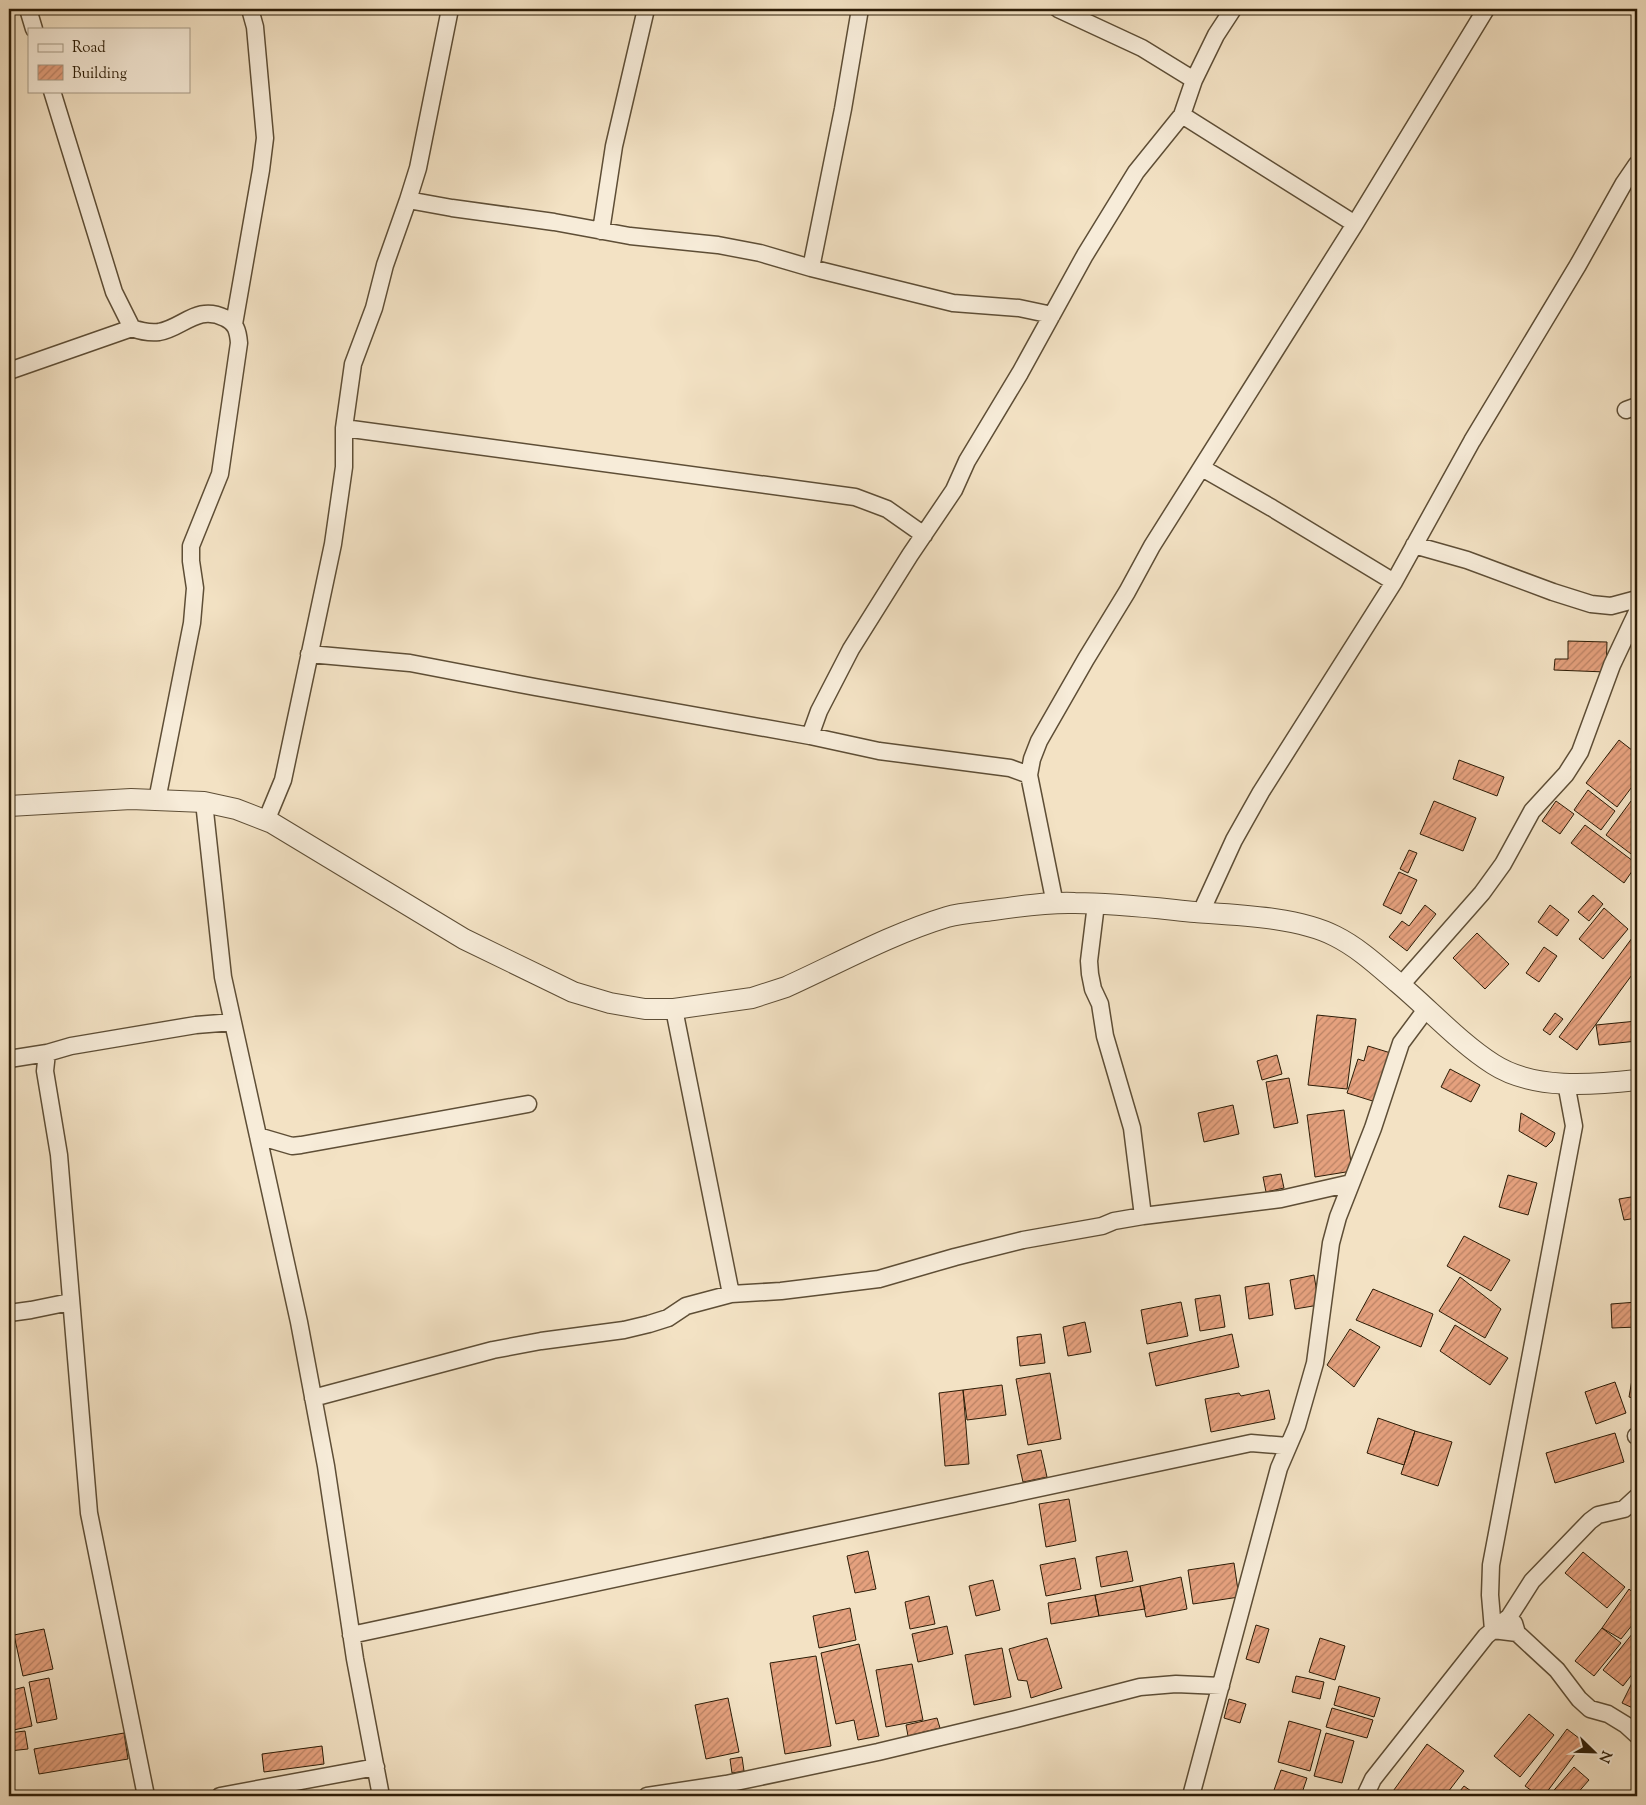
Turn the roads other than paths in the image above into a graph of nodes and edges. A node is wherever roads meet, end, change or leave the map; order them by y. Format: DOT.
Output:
graph roads {
  1 [pos="28,9"];
  2 [pos="250,9"];
  3 [pos="450,9"];
  4 [pos="644,9"];
  5 [pos="860,9"];
  6 [pos="1058,9"];
  7 [pos="1233,9"];
  8 [pos="1486,9"];
  9 [pos="34,28"];
  10 [pos="1194,80"];
  11 [pos="52,92"];
  12 [pos="1182,115"];
  13 [pos="1637,164"];
  14 [pos="408,200"];
  15 [pos="1355,224"];
  16 [pos="601,231"];
  17 [pos="811,268"];
  18 [pos="1052,315"];
  19 [pos="234,324"];
  20 [pos="132,328"];
  21 [pos="9,371"];
  22 [pos="344,428"];
  23 [pos="1202,468"];
  24 [pos="924,535"];
  25 [pos="1414,545"];
  26 [pos="1394,582"];
  27 [pos="1637,599"];
  28 [pos="1637,612"];
  29 [pos="309,654"];
  30 [pos="810,736"];
  31 [pos="1029,775"];
  32 [pos="156,800"];
  33 [pos="204,802"];
  34 [pos="9,806"];
  35 [pos="266,821"];
  36 [pos="1054,904"];
  37 [pos="1096,904"];
  38 [pos="1201,912"];
  39 [pos="1401,985"];
  40 [pos="1427,1008"];
  41 [pos="674,1009"];
  42 [pos="233,1022"];
  43 [pos="47,1053"];
  44 [pos="9,1059"];
  45 [pos="1637,1080"];
  46 [pos="1566,1083"];
  47 [pos="528,1104"];
  48 [pos="258,1136"];
  49 [pos="1351,1183"];
  50 [pos="1142,1216"];
  51 [pos="731,1294"];
  52 [pos="70,1302"];
  53 [pos="9,1313"];
  54 [pos="313,1398"];
  55 [pos="1288,1446"];
  56 [pos="1637,1497"];
  57 [pos="1511,1614"];
  58 [pos="1493,1630"];
  59 [pos="1517,1633"];
  60 [pos="351,1635"];
  61 [pos="1221,1686"];
  62 [pos="1637,1735"];
  63 [pos="376,1767"];
  64 [pos="146,1796"];
  65 [pos="220,1796"];
  66 [pos="381,1796"];
  67 [pos="648,1796"];
  68 [pos="1191,1796"];
  69 [pos="1365,1796"];
  1 -- 9 [label="street"];
  2 -- 19 [label="street"];
  3 -- 14 [label="street"];
  4 -- 16 [label="street"];
  5 -- 17 [label="street"];
  6 -- 10 [label="street"];
  7 -- 10 [label="street"];
  8 -- 15 [label="street"];
  10 -- 12 [label="street"];
  11 -- 20 [label="street"];
  12 -- 15 [label="street"];
  12 -- 18 [label="street"];
  13 -- 25 [label="street"];
  14 -- 16 [label="street"];
  14 -- 22 [label="street"];
  15 -- 23 [label="street"];
  16 -- 17 [label="street"];
  17 -- 18 [label="street"];
  18 -- 24 [label="street"];
  19 -- 20 [label="street"];
  19 -- 32 [label="street"];
  20 -- 21 [label="street"];
  22 -- 24 [label="street"];
  22 -- 29 [label="street"];
  23 -- 26 [label="street"];
  23 -- 31 [label="street"];
  24 -- 30 [label="street"];
  25 -- 26 [label="street"];
  25 -- 27 [label="street"];
  26 -- 38 [label="street"];
  28 -- 39 [label="street"];
  29 -- 30 [label="street"];
  29 -- 35 [label="street"];
  30 -- 31 [label="street"];
  31 -- 36 [label="street"];
  32 -- 33 [label="street"];
  32 -- 34 [label="street"];
  33 -- 35 [label="street"];
  33 -- 42 [label="street"];
  35 -- 41 [label="street"];
  36 -- 37 [label="street"];
  36 -- 41 [label="street"];
  37 -- 38 [label="street"];
  37 -- 50 [label="street"];
  38 -- 39 [label="street"];
  39 -- 40 [label="street"];
  40 -- 46 [label="street"];
  40 -- 49 [label="street"];
  41 -- 51 [label="street"];
  42 -- 43 [label="street"];
  42 -- 48 [label="street"];
  43 -- 44 [label="street"];
  43 -- 52 [label="street"];
  45 -- 46 [label="street"];
  46 -- 58 [label="street"];
  47 -- 48 [label="street"];
  48 -- 54 [label="street"];
  49 -- 50 [label="street"];
  49 -- 55 [label="street"];
  50 -- 51 [label="street"];
  51 -- 54 [label="street"];
  52 -- 53 [label="street"];
  52 -- 64 [label="street"];
  54 -- 60 [label="street"];
  55 -- 60 [label="street"];
  55 -- 61 [label="street"];
  56 -- 57 [label="street"];
  57 -- 58 [label="street"];
  57 -- 59 [label="street"];
  58 -- 59 [label="street"];
  58 -- 69 [label="street"];
  59 -- 62 [label="street"];
  60 -- 63 [label="street"];
  61 -- 67 [label="street"];
  61 -- 68 [label="street"];
  63 -- 65 [label="street"];
  63 -- 66 [label="street"];
}
